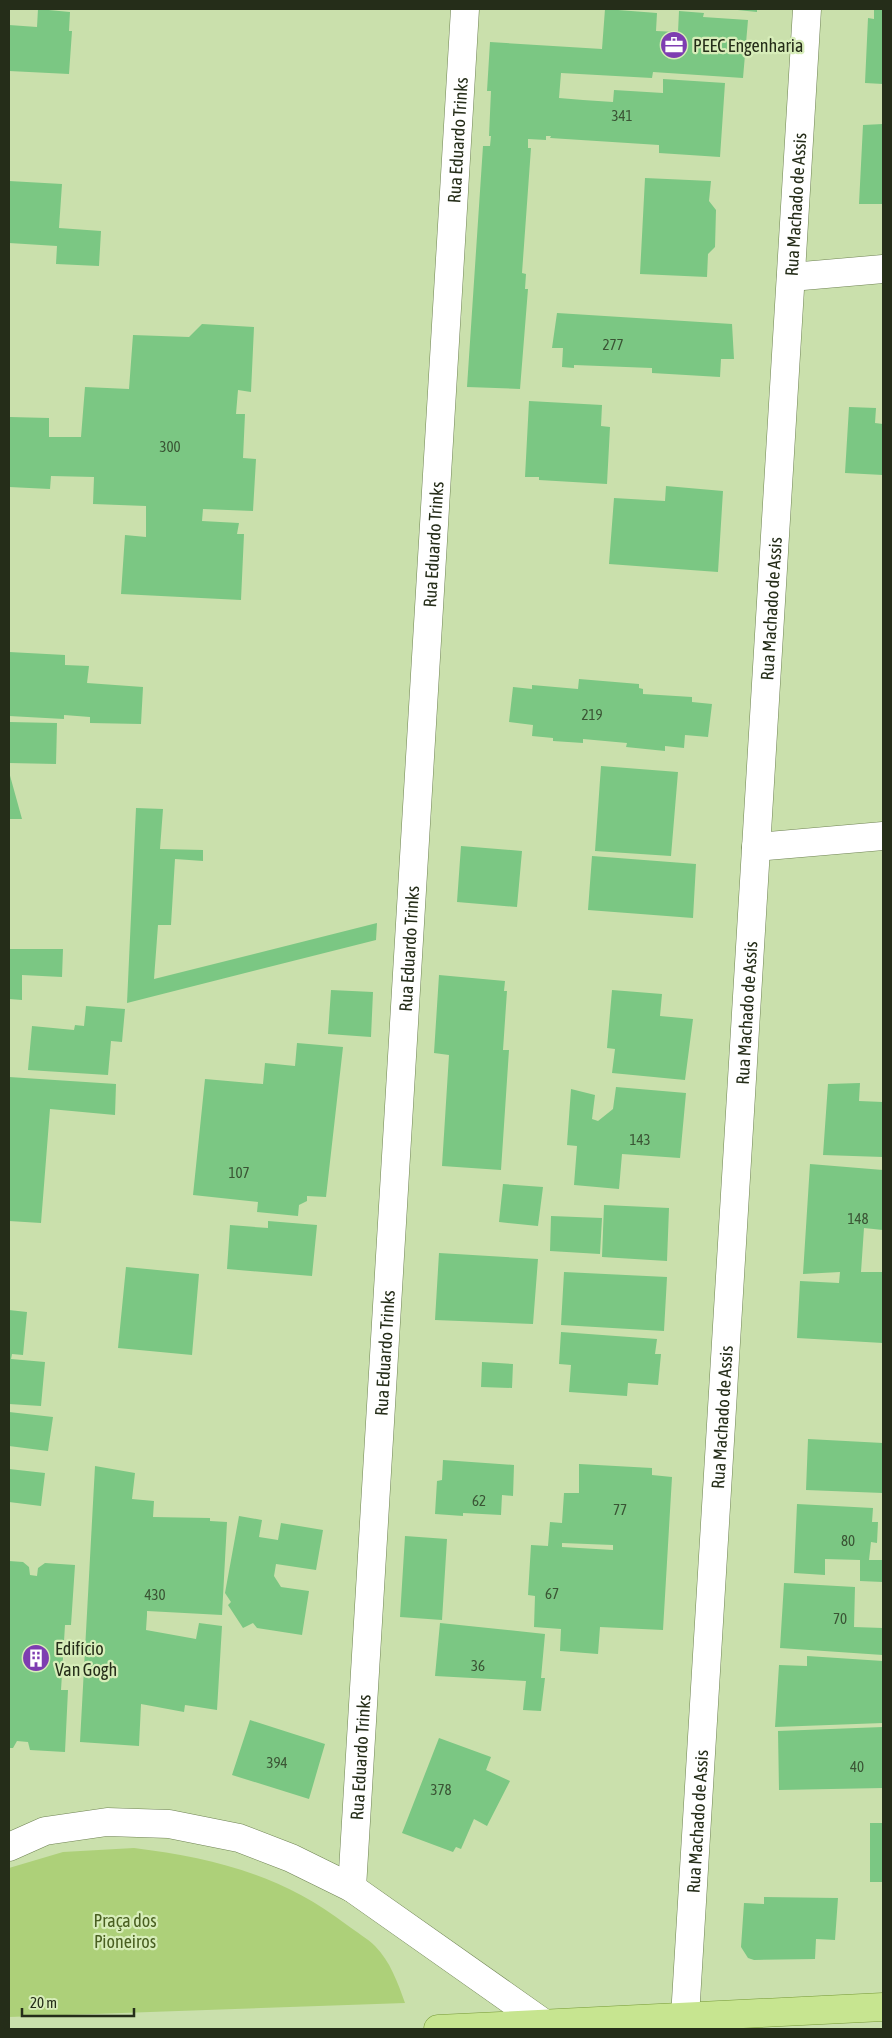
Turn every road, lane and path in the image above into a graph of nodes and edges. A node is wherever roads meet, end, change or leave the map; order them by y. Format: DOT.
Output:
graph roads {
  1 [pos="465,9"];
  2 [pos="807,9"];
  3 [pos="883,269"];
  4 [pos="791,277"];
  5 [pos="883,836"];
  6 [pos="756,847"];
  7 [pos="9,1847"];
  8 [pos="352,1888"];
  9 [pos="883,2007"];
  10 [pos="685,2017"];
  11 [pos="545,2024"];
  12 [pos="438,2029"];
  1 -- 8 [label="street, Rua Eduardo Trinks"];
  2 -- 4 [label="street, Rua Machado de Assis"];
  3 -- 4 [label="street"];
  4 -- 6 [label="street, Rua Machado de Assis"];
  5 -- 6 [label="street"];
  6 -- 10 [label="street, Rua Machado de Assis"];
  7 -- 8 [label="street"];
  8 -- 11 [label="street"];
  9 -- 10 [label="main road"];
  10 -- 11 [label="main road"];
  11 -- 12 [label="main road"];
}
